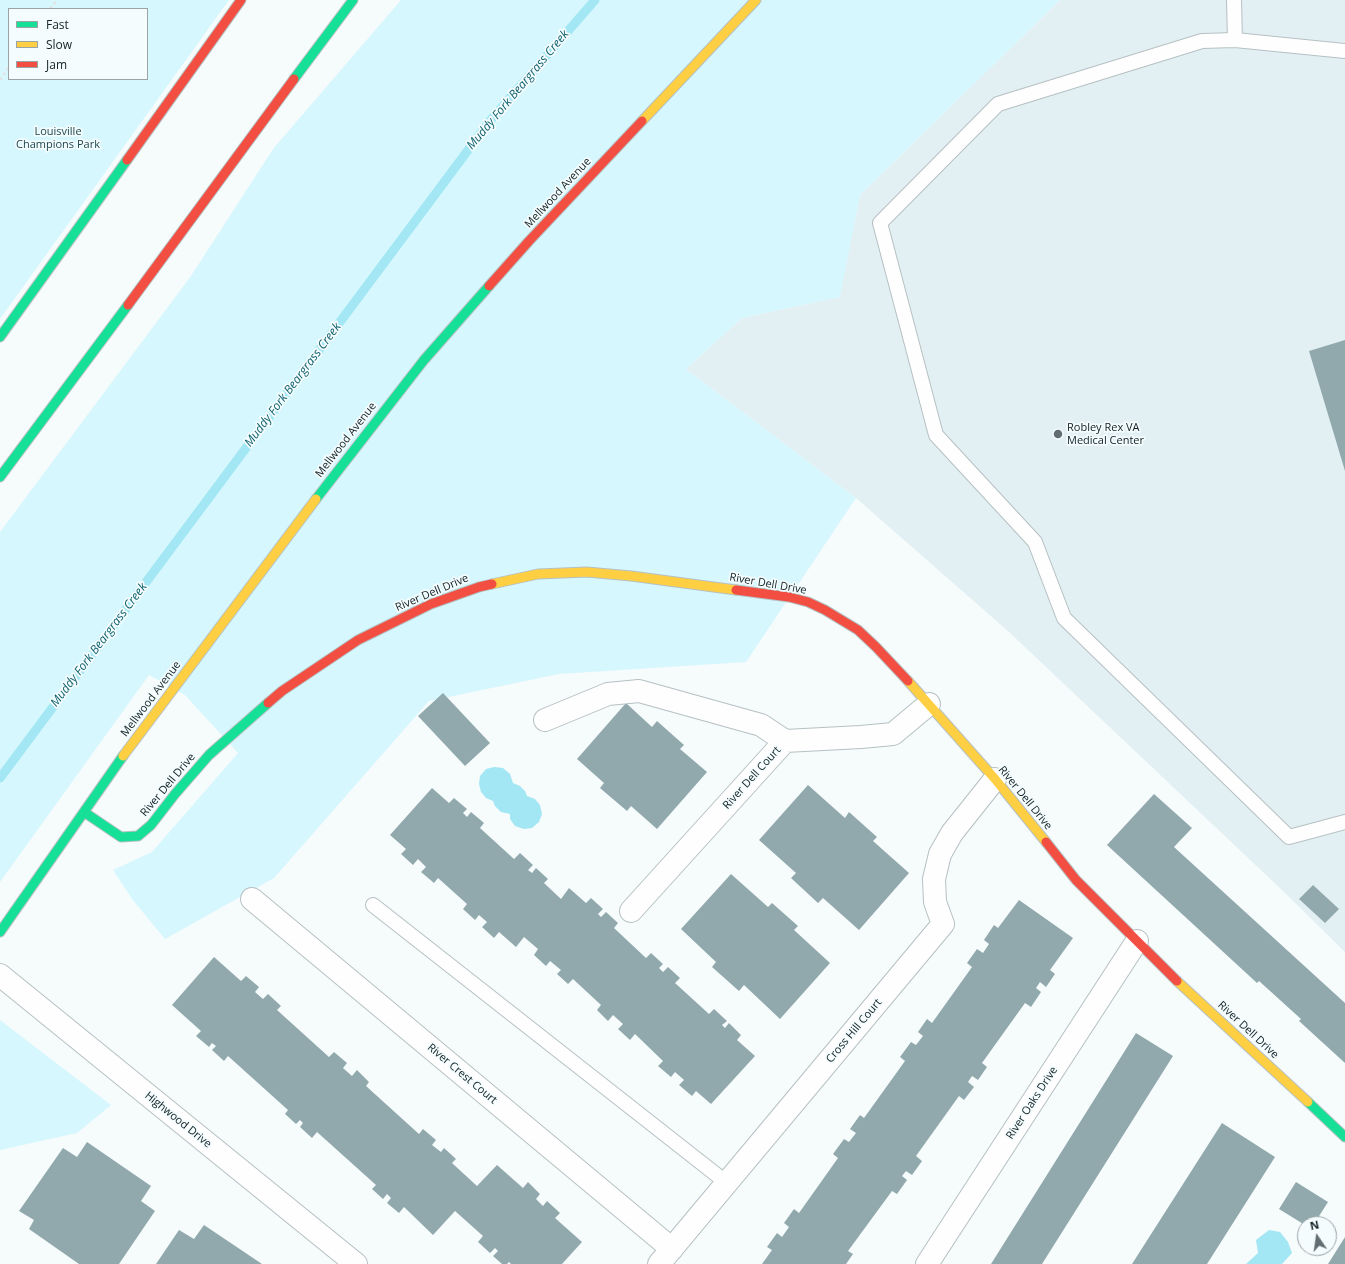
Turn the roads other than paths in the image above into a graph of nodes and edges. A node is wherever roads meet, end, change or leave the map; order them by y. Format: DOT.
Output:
graph roads {
  1 [pos="241,0"];
  2 [pos="352,0"];
  3 [pos="756,0"];
  4 [pos="1234,0"];
  5 [pos="1235,40"];
  6 [pos="1345,51"];
  7 [pos="0,337"];
  8 [pos="0,477"];
  9 [pos="929,704"];
  10 [pos="545,720"];
  11 [pos="785,741"];
  12 [pos="995,778"];
  13 [pos="84,812"];
  14 [pos="1345,822"];
  15 [pos="252,899"];
  16 [pos="373,904"];
  17 [pos="631,911"];
  18 [pos="0,932"];
  19 [pos="1137,942"];
  20 [pos="0,975"];
  21 [pos="1345,1137"];
  22 [pos="727,1183"];
  23 [pos="665,1257"];
  24 [pos="356,1264"];
  25 [pos="927,1264"];
  1 -- 7 [label="main road"];
  2 -- 8 [label="main road"];
  3 -- 13 [label="main road, Mellwood Avenue"];
  4 -- 5 [label="lane"];
  5 -- 6 [label="lane"];
  5 -- 14 [label="lane"];
  9 -- 11 [label="street, River Dell Court"];
  9 -- 12 [label="main road, River Dell Drive"];
  9 -- 13 [label="main road, River Dell Drive"];
  10 -- 11 [label="street"];
  11 -- 17 [label="street, River Dell Court"];
  12 -- 19 [label="main road, River Dell Drive"];
  12 -- 22 [label="street, Cross Hill Court"];
  13 -- 18 [label="main road, Mellwood Avenue"];
  15 -- 23 [label="street, River Crest Court"];
  16 -- 22 [label="lane"];
  19 -- 21 [label="main road, River Dell Drive"];
  19 -- 25 [label="street, River Oaks Drive"];
  20 -- 24 [label="street, Highwood Drive"];
  22 -- 23 [label="street, Cross Hill Court"];
}
